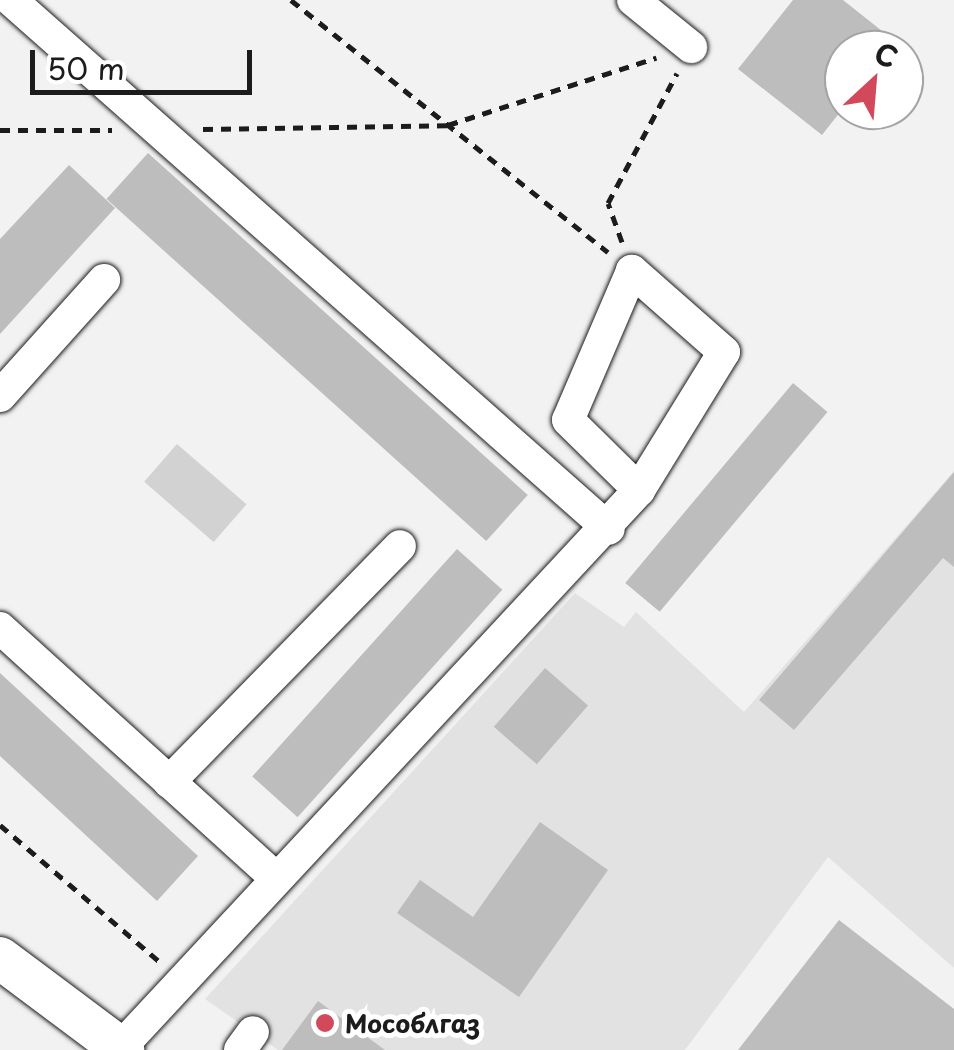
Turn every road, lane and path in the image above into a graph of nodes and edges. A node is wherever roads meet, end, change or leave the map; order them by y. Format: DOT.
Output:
graph roads {
  1 [pos="11,0"];
  2 [pos="292,0"];
  3 [pos="633,0"];
  4 [pos="691,46"];
  5 [pos="448,125"];
  6 [pos="0,130"];
  7 [pos="164,130"];
  8 [pos="632,271"];
  9 [pos="104,280"];
  10 [pos="0,396"];
  11 [pos="639,490"];
  12 [pos="609,529"];
  13 [pos="400,546"];
  14 [pos="0,628"];
  15 [pos="169,782"];
  16 [pos="0,825"];
  17 [pos="275,878"];
  18 [pos="0,958"];
  19 [pos="181,981"];
  20 [pos="122,1049"];
  1 -- 7 [label="lane"];
  2 -- 5 [label="path"];
  3 -- 4 [label="lane"];
  4 -- 5 [label="path"];
  4 -- 8 [label="path"];
  5 -- 7 [label="path"];
  5 -- 8 [label="path"];
  6 -- 7 [label="path"];
  7 -- 12 [label="lane"];
  8 -- 11 [label="lane"];
  8 -- 11 [label="lane"];
  9 -- 10 [label="lane"];
  11 -- 12 [label="lane"];
  12 -- 17 [label="lane"];
  13 -- 15 [label="lane"];
  14 -- 15 [label="lane"];
  15 -- 17 [label="lane"];
  16 -- 19 [label="path"];
  17 -- 19 [label="lane"];
  18 -- 20 [label="main road"];
  19 -- 20 [label="lane"];
}
